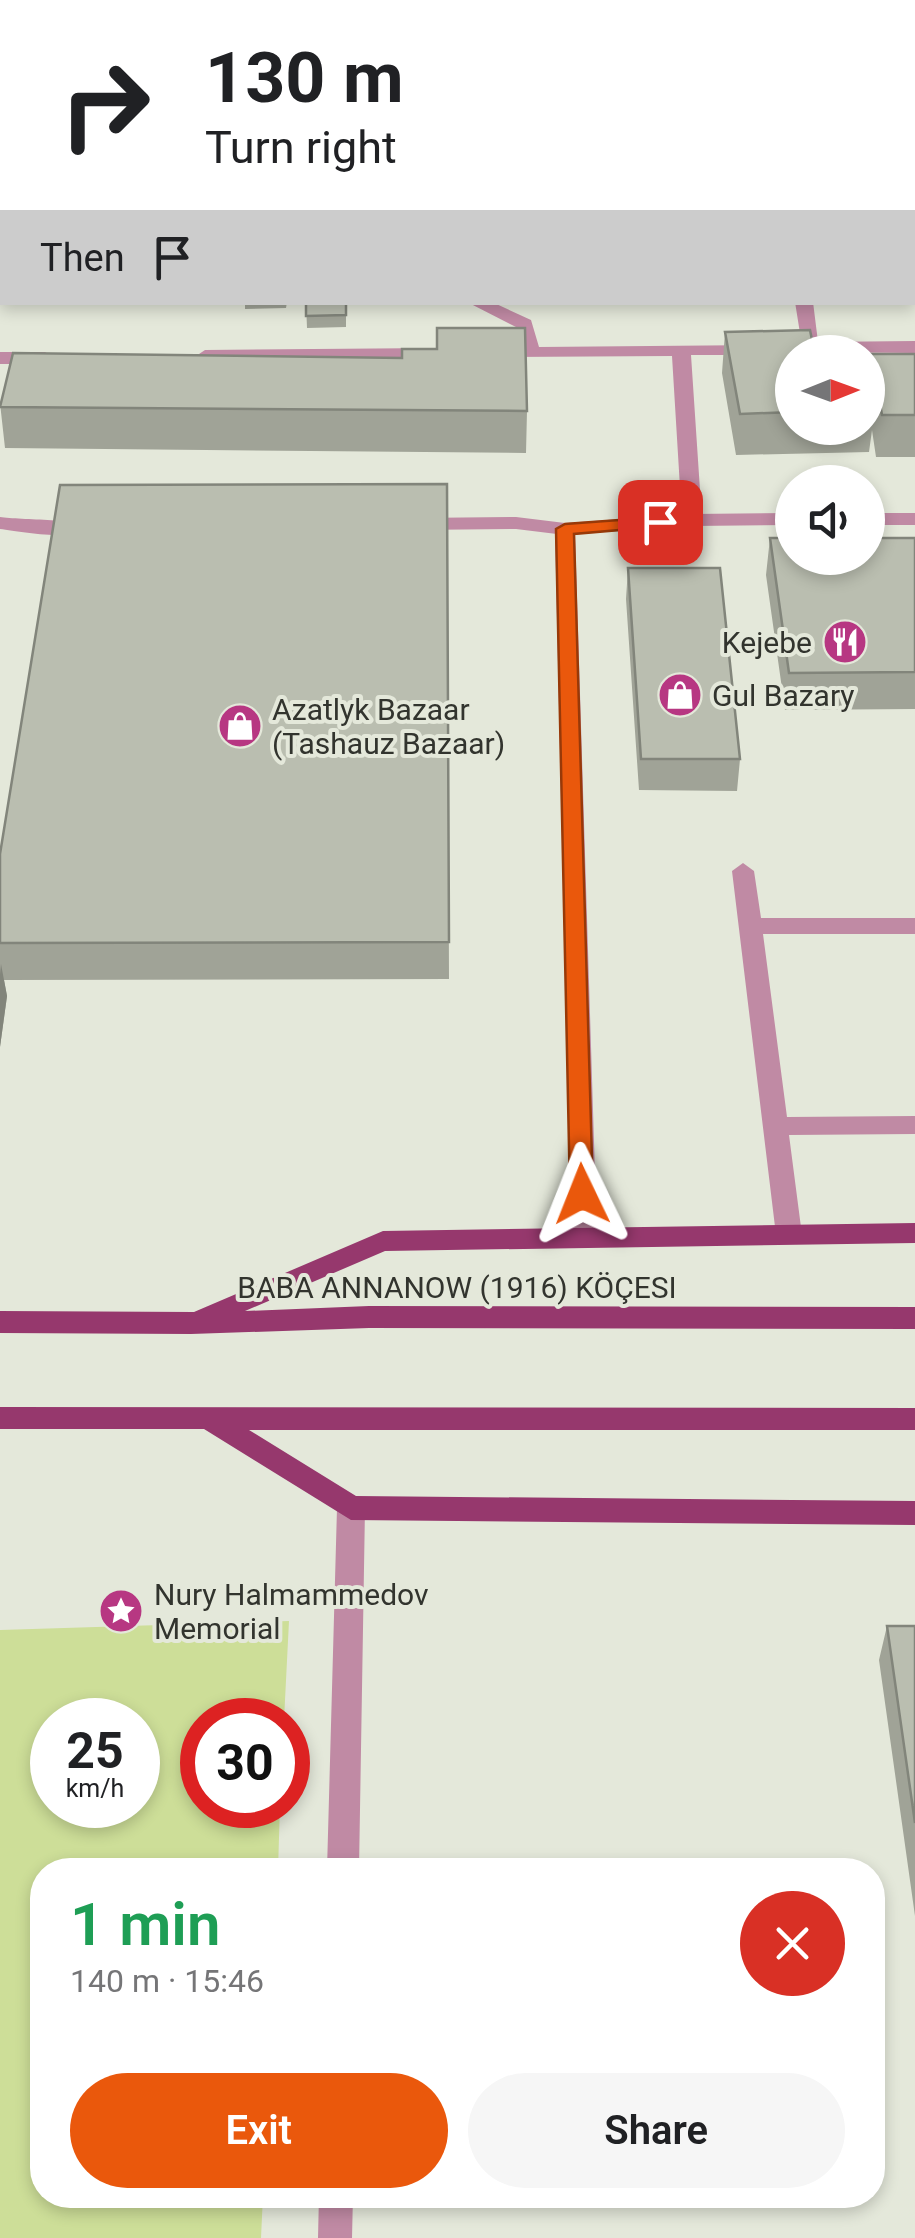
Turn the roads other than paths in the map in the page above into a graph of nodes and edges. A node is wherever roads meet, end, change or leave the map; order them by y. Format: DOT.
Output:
graph roads {
  1 [pos="483,305"];
  2 [pos="524,305"];
  3 [pos="803,305"];
  4 [pos="526,324"];
  5 [pos="796,335"];
  6 [pos="885,347"];
  7 [pos="915,347"];
  8 [pos="775,349"];
  9 [pos="681,350"];
  10 [pos="531,353"];
  11 [pos="177,356"];
  12 [pos="0,358"];
  13 [pos="59,358"];
  14 [pos="775,519"];
  15 [pos="885,519"];
  16 [pos="915,519"];
  17 [pos="692,520"];
  18 [pos="0,524"];
  19 [pos="400,524"];
  20 [pos="109,527"];
  21 [pos="565,529"];
  22 [pos="743,871"];
  23 [pos="748,926"];
  24 [pos="915,926"];
  25 [pos="915,1125"];
  26 [pos="776,1126"];
  27 [pos="915,1233"];
  28 [pos="789,1235"];
  29 [pos="584,1238"];
  30 [pos="915,1318"];
  31 [pos="0,1322"];
  32 [pos="191,1322"];
  33 [pos="207,1417"];
  34 [pos="0,1418"];
  35 [pos="915,1419"];
  36 [pos="351,1508"];
  37 [pos="915,1513"];
  38 [pos="343,1858"];
  39 [pos="336,2208"];
  40 [pos="335,2238"];
  1 -- 4 [label="street"];
  2 -- 4 [label="street"];
  3 -- 5 [label="street"];
  4 -- 10 [label="street"];
  6 -- 7 [label="street"];
  8 -- 9 [label="street"];
  9 -- 10 [label="street"];
  9 -- 17 [label="street"];
  10 -- 11 [label="street"];
  12 -- 13 [label="street"];
  14 -- 17 [label="street"];
  15 -- 16 [label="street"];
  17 -- 21 [label="street"];
  18 -- 20 [label="street"];
  19 -- 21 [label="street"];
  21 -- 29 [label="street"];
  22 -- 23 [label="street"];
  23 -- 24 [label="street"];
  23 -- 26 [label="street"];
  25 -- 26 [label="street"];
  26 -- 28 [label="street"];
  27 -- 28 [label="main road"];
  28 -- 29 [label="main road"];
  29 -- 32 [label="main road"];
  30 -- 32 [label="main road, BABA ANNANOW (1916) KÖÇESI"];
  31 -- 32 [label="main road, BABA ANNANOW (1916) KÖÇESI"];
  33 -- 34 [label="main road"];
  33 -- 35 [label="main road"];
  33 -- 36 [label="main road"];
  36 -- 37 [label="main road"];
  36 -- 38 [label="street"];
  39 -- 40 [label="street"];
}
